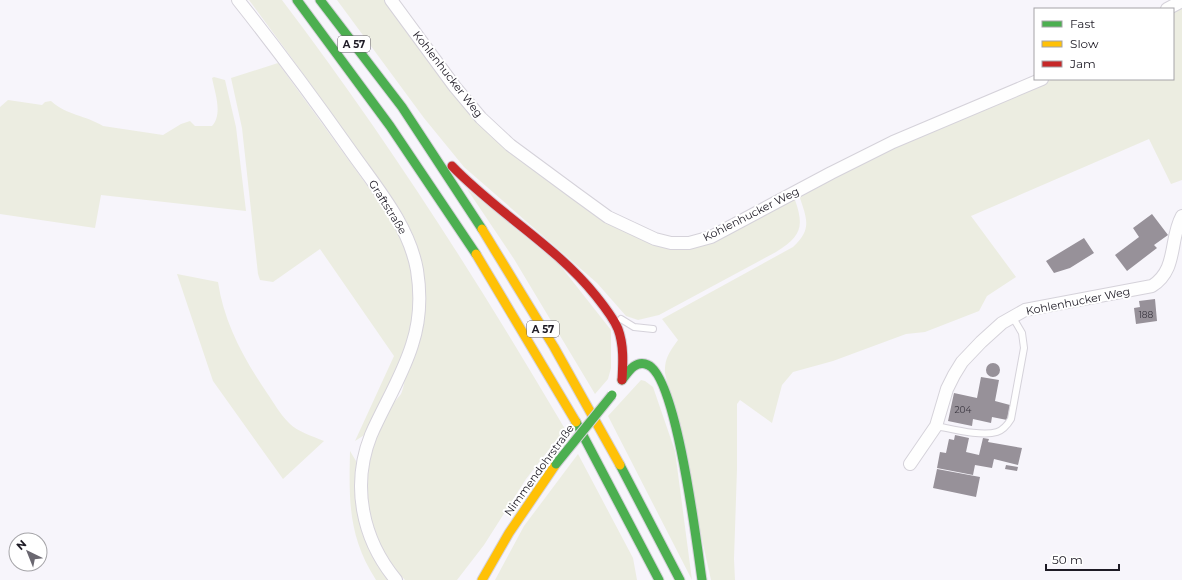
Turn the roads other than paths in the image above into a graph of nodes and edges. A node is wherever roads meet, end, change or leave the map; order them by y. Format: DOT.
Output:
graph roads {
  1 [pos="238,0"];
  2 [pos="297,0"];
  3 [pos="320,0"];
  4 [pos="391,0"];
  5 [pos="1182,1"];
  6 [pos="1169,8"];
  7 [pos="1040,80"];
  8 [pos="387,89"];
  9 [pos="1182,216"];
  10 [pos="601,302"];
  11 [pos="1012,316"];
  12 [pos="653,329"];
  13 [pos="622,380"];
  14 [pos="936,426"];
  15 [pos="910,464"];
  16 [pos="615,493"];
  17 [pos="497,554"];
  18 [pos="638,560"];
  19 [pos="396,580"];
  20 [pos="472,580"];
  21 [pos="482,580"];
  22 [pos="660,580"];
  23 [pos="680,580"];
  24 [pos="702,580"];
  1 -- 19 [label="street, Graftstraße"];
  2 -- 16 [label="main road, A 57"];
  3 -- 8 [label="main road, A 57"];
  4 -- 7 [label="street, Kohlenhucker Weg"];
  5 -- 6 [label="street"];
  8 -- 10 [label="main road"];
  8 -- 23 [label="main road, A 57"];
  9 -- 11 [label="street, Kohlenhucker Weg"];
  10 -- 12 [label="lane"];
  10 -- 13 [label="main road"];
  11 -- 14 [label="street, Kohlenhucker Weg"];
  11 -- 14 [label="lane"];
  13 -- 17 [label="main road, Nimmendohrstraße, bridge"];
  13 -- 24 [label="main road, Nimmendohrstraße"];
  14 -- 15 [label="street, Kohlenhucker Weg"];
  16 -- 18 [label="main road"];
  16 -- 22 [label="main road, A 57"];
  17 -- 20 [label="street"];
  17 -- 21 [label="main road, Nimmendohrstraße"];
}
